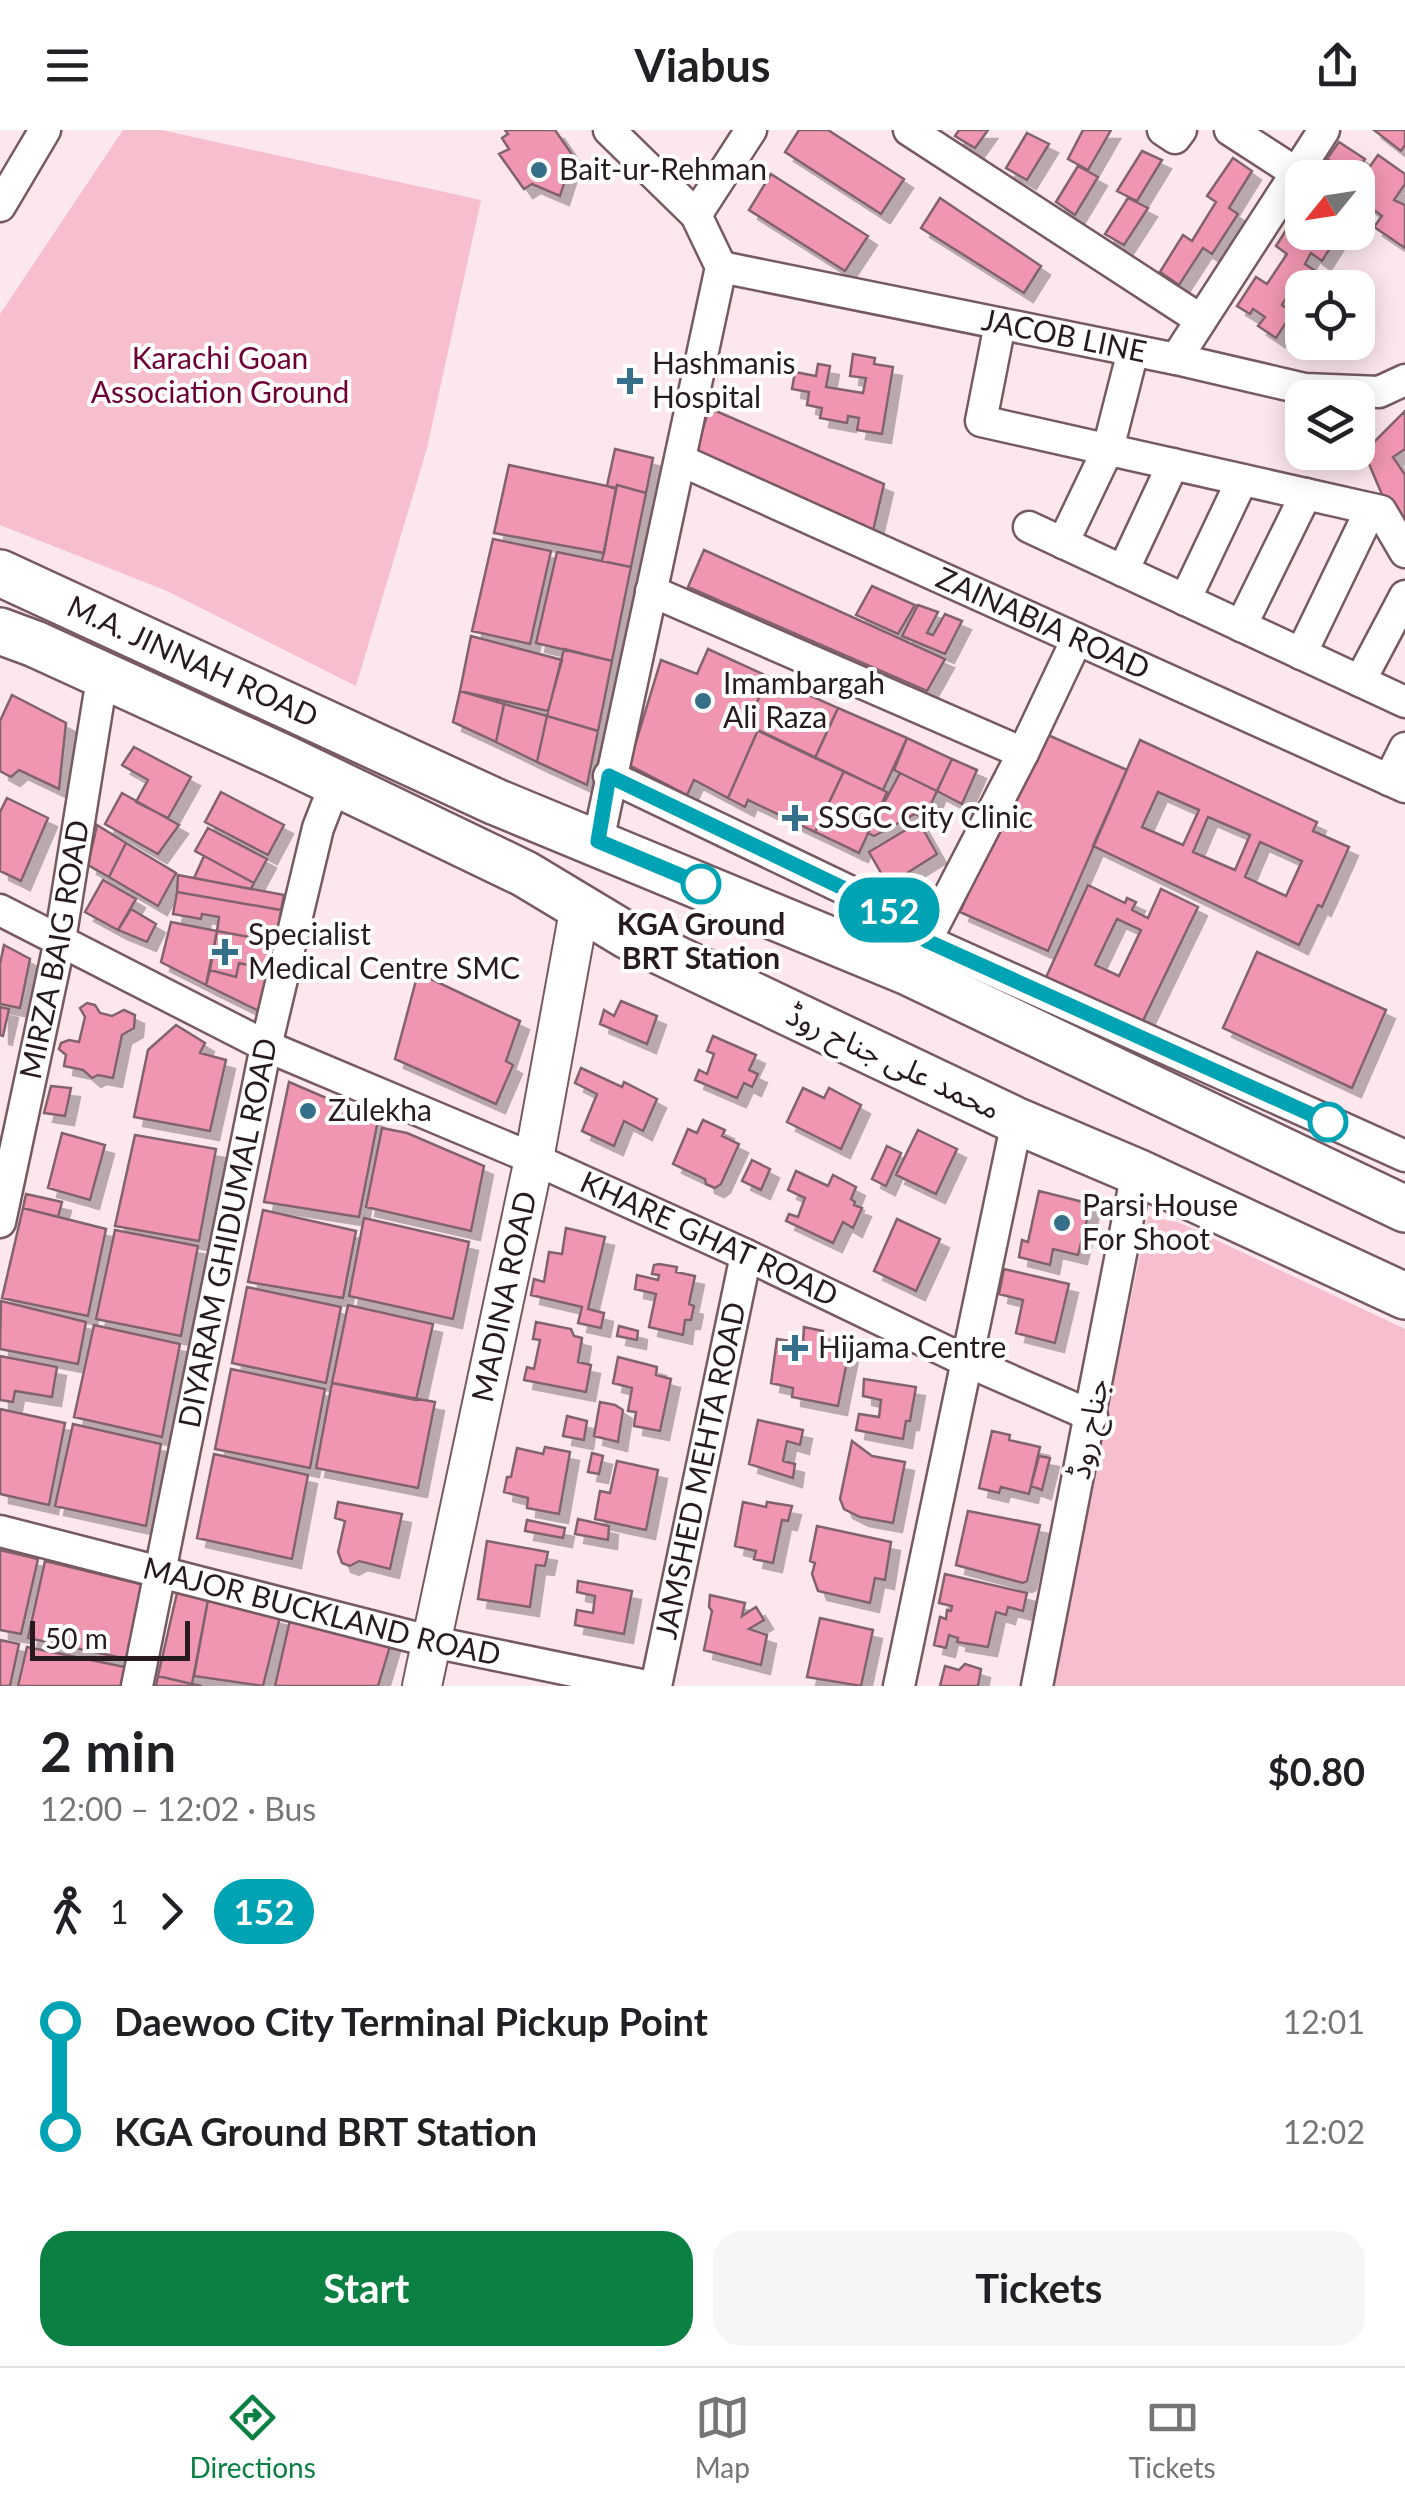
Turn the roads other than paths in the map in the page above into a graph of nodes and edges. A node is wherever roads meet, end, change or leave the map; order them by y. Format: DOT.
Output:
graph roads {
  1 [pos="45,130"];
  2 [pos="609,130"];
  3 [pos="1163,130"];
  4 [pos="1180,130"];
  5 [pos="1230,130"];
  6 [pos="1324,130"];
  7 [pos="747,132"];
  8 [pos="925,134"];
  9 [pos="1303,160"];
  10 [pos="1285,166"];
  11 [pos="1285,188"];
  12 [pos="0,206"];
  13 [pos="696,215"];
  14 [pos="721,268"];
  15 [pos="1201,320"];
  16 [pos="1000,324"];
  17 [pos="1134,351"];
  18 [pos="1176,359"];
  19 [pos="1405,380"];
  20 [pos="1108,450"];
  21 [pos="680,460"];
  22 [pos="1173,464"];
  23 [pos="1242,480"];
  24 [pos="1306,494"];
  25 [pos="1372,509"];
  26 [pos="1029,528"];
  27 [pos="1064,544"];
  28 [pos="1405,552"];
  29 [pos="1123,571"];
  30 [pos="0,573"];
  31 [pos="651,591"];
  32 [pos="1405,596"];
  33 [pos="1184,600"];
  34 [pos="1242,626"];
  35 [pos="0,631"];
  36 [pos="1077,640"];
  37 [pos="1301,654"];
  38 [pos="108,678"];
  39 [pos="1360,681"];
  40 [pos="1405,702"];
  41 [pos="1405,748"];
  42 [pos="1023,754"];
  43 [pos="609,776"];
  44 [pos="336,782"];
  45 [pos="1397,784"];
  46 [pos="598,841"];
  47 [pos="580,906"];
  48 [pos="0,910"];
  49 [pos="60,940"];
  50 [pos="918,956"];
  51 [pos="266,1046"];
  52 [pos="1016,1120"];
  53 [pos="1405,1156"];
  54 [pos="534,1159"];
  55 [pos="1137,1172"];
  56 [pos="1405,1209"];
  57 [pos="0,1222"];
  58 [pos="746,1255"];
  59 [pos="1405,1296"];
  60 [pos="964,1360"];
  61 [pos="1092,1416"];
  62 [pos="0,1532"];
  63 [pos="162,1573"];
  64 [pos="433,1642"];
  65 [pos="137,1686"];
  66 [pos="422,1686"];
  67 [pos="646,1686"];
  68 [pos="656,1686"];
  69 [pos="900,1686"];
  70 [pos="1038,1686"];
  1 -- 12 [label="street"];
  2 -- 13 [label="street"];
  3 -- 4 [label="street"];
  5 -- 10 [label="street"];
  6 -- 9 [label="street"];
  7 -- 13 [label="street"];
  8 -- 15 [label="street"];
  11 -- 15 [label="street"];
  13 -- 14 [label="street"];
  14 -- 16 [label="street, JACOB LINE"];
  14 -- 21 [label="street"];
  15 -- 18 [label="street"];
  16 -- 17 [label="street, JACOB LINE"];
  16 -- 20 [label="street"];
  17 -- 18 [label="street, JACOB LINE"];
  17 -- 20 [label="street"];
  18 -- 19 [label="street, JACOB LINE"];
  20 -- 22 [label="street"];
  20 -- 27 [label="street"];
  21 -- 31 [label="street"];
  21 -- 36 [label="street, ZAINABIA ROAD"];
  22 -- 23 [label="street"];
  22 -- 29 [label="street"];
  23 -- 24 [label="street"];
  23 -- 33 [label="street"];
  24 -- 25 [label="street"];
  24 -- 34 [label="street"];
  25 -- 28 [label="street"];
  25 -- 37 [label="street"];
  26 -- 27 [label="street"];
  27 -- 29 [label="street"];
  29 -- 33 [label="street"];
  30 -- 46 [label="highway, M.A. JINNAH ROAD"];
  31 -- 42 [label="street"];
  31 -- 43 [label="street"];
  32 -- 39 [label="street"];
  33 -- 34 [label="street"];
  34 -- 37 [label="street"];
  35 -- 38 [label="highway, M.A. JINNAH ROAD"];
  36 -- 42 [label="street"];
  36 -- 45 [label="street, ZAINABIA ROAD"];
  37 -- 39 [label="street"];
  38 -- 44 [label="highway, M.A. JINNAH ROAD"];
  38 -- 49 [label="street, MIRZA BAIG ROAD"];
  39 -- 40 [label="street"];
  41 -- 45 [label="street"];
  42 -- 50 [label="street"];
  43 -- 46 [label="street"];
  43 -- 50 [label="street"];
  44 -- 47 [label="highway, محمد علی جناح روڈ"];
  44 -- 51 [label="street, DIYARAM GHIDUMAL ROAD"];
  46 -- 50 [label="highway"];
  47 -- 52 [label="highway, محمد علی جناح روڈ"];
  47 -- 54 [label="main road, MADINA ROAD"];
  48 -- 49 [label="street, KHARE GHAT ROAD"];
  49 -- 51 [label="street, KHARE GHAT ROAD"];
  49 -- 57 [label="street, MIRZA BAIG ROAD"];
  50 -- 53 [label="street"];
  50 -- 56 [label="highway"];
  51 -- 54 [label="street, KHARE GHAT ROAD"];
  51 -- 63 [label="street, DIYARAM GHIDUMAL ROAD"];
  52 -- 55 [label="highway, محمد علی جناح روڈ"];
  52 -- 60 [label="street"];
  54 -- 58 [label="street, KHARE GHAT ROAD"];
  54 -- 64 [label="main road, MADINA ROAD"];
  55 -- 59 [label="highway, محمد علی جناح روڈ"];
  55 -- 61 [label="street, جناح روڈ"];
  58 -- 60 [label="street, KHARE GHAT ROAD"];
  58 -- 68 [label="street, JAMSHED MEHTA ROAD"];
  60 -- 61 [label="street, KHARE GHAT ROAD"];
  60 -- 69 [label="street"];
  61 -- 70 [label="street, جناح روڈ"];
  62 -- 63 [label="street, MAJOR BUCKLAND ROAD"];
  63 -- 64 [label="street, MAJOR BUCKLAND ROAD"];
  63 -- 65 [label="street, DIYARAM GHIDUMAL ROAD"];
  64 -- 66 [label="main road, MADINA ROAD"];
  64 -- 67 [label="street, MAJOR BUCKLAND ROAD"];
}
